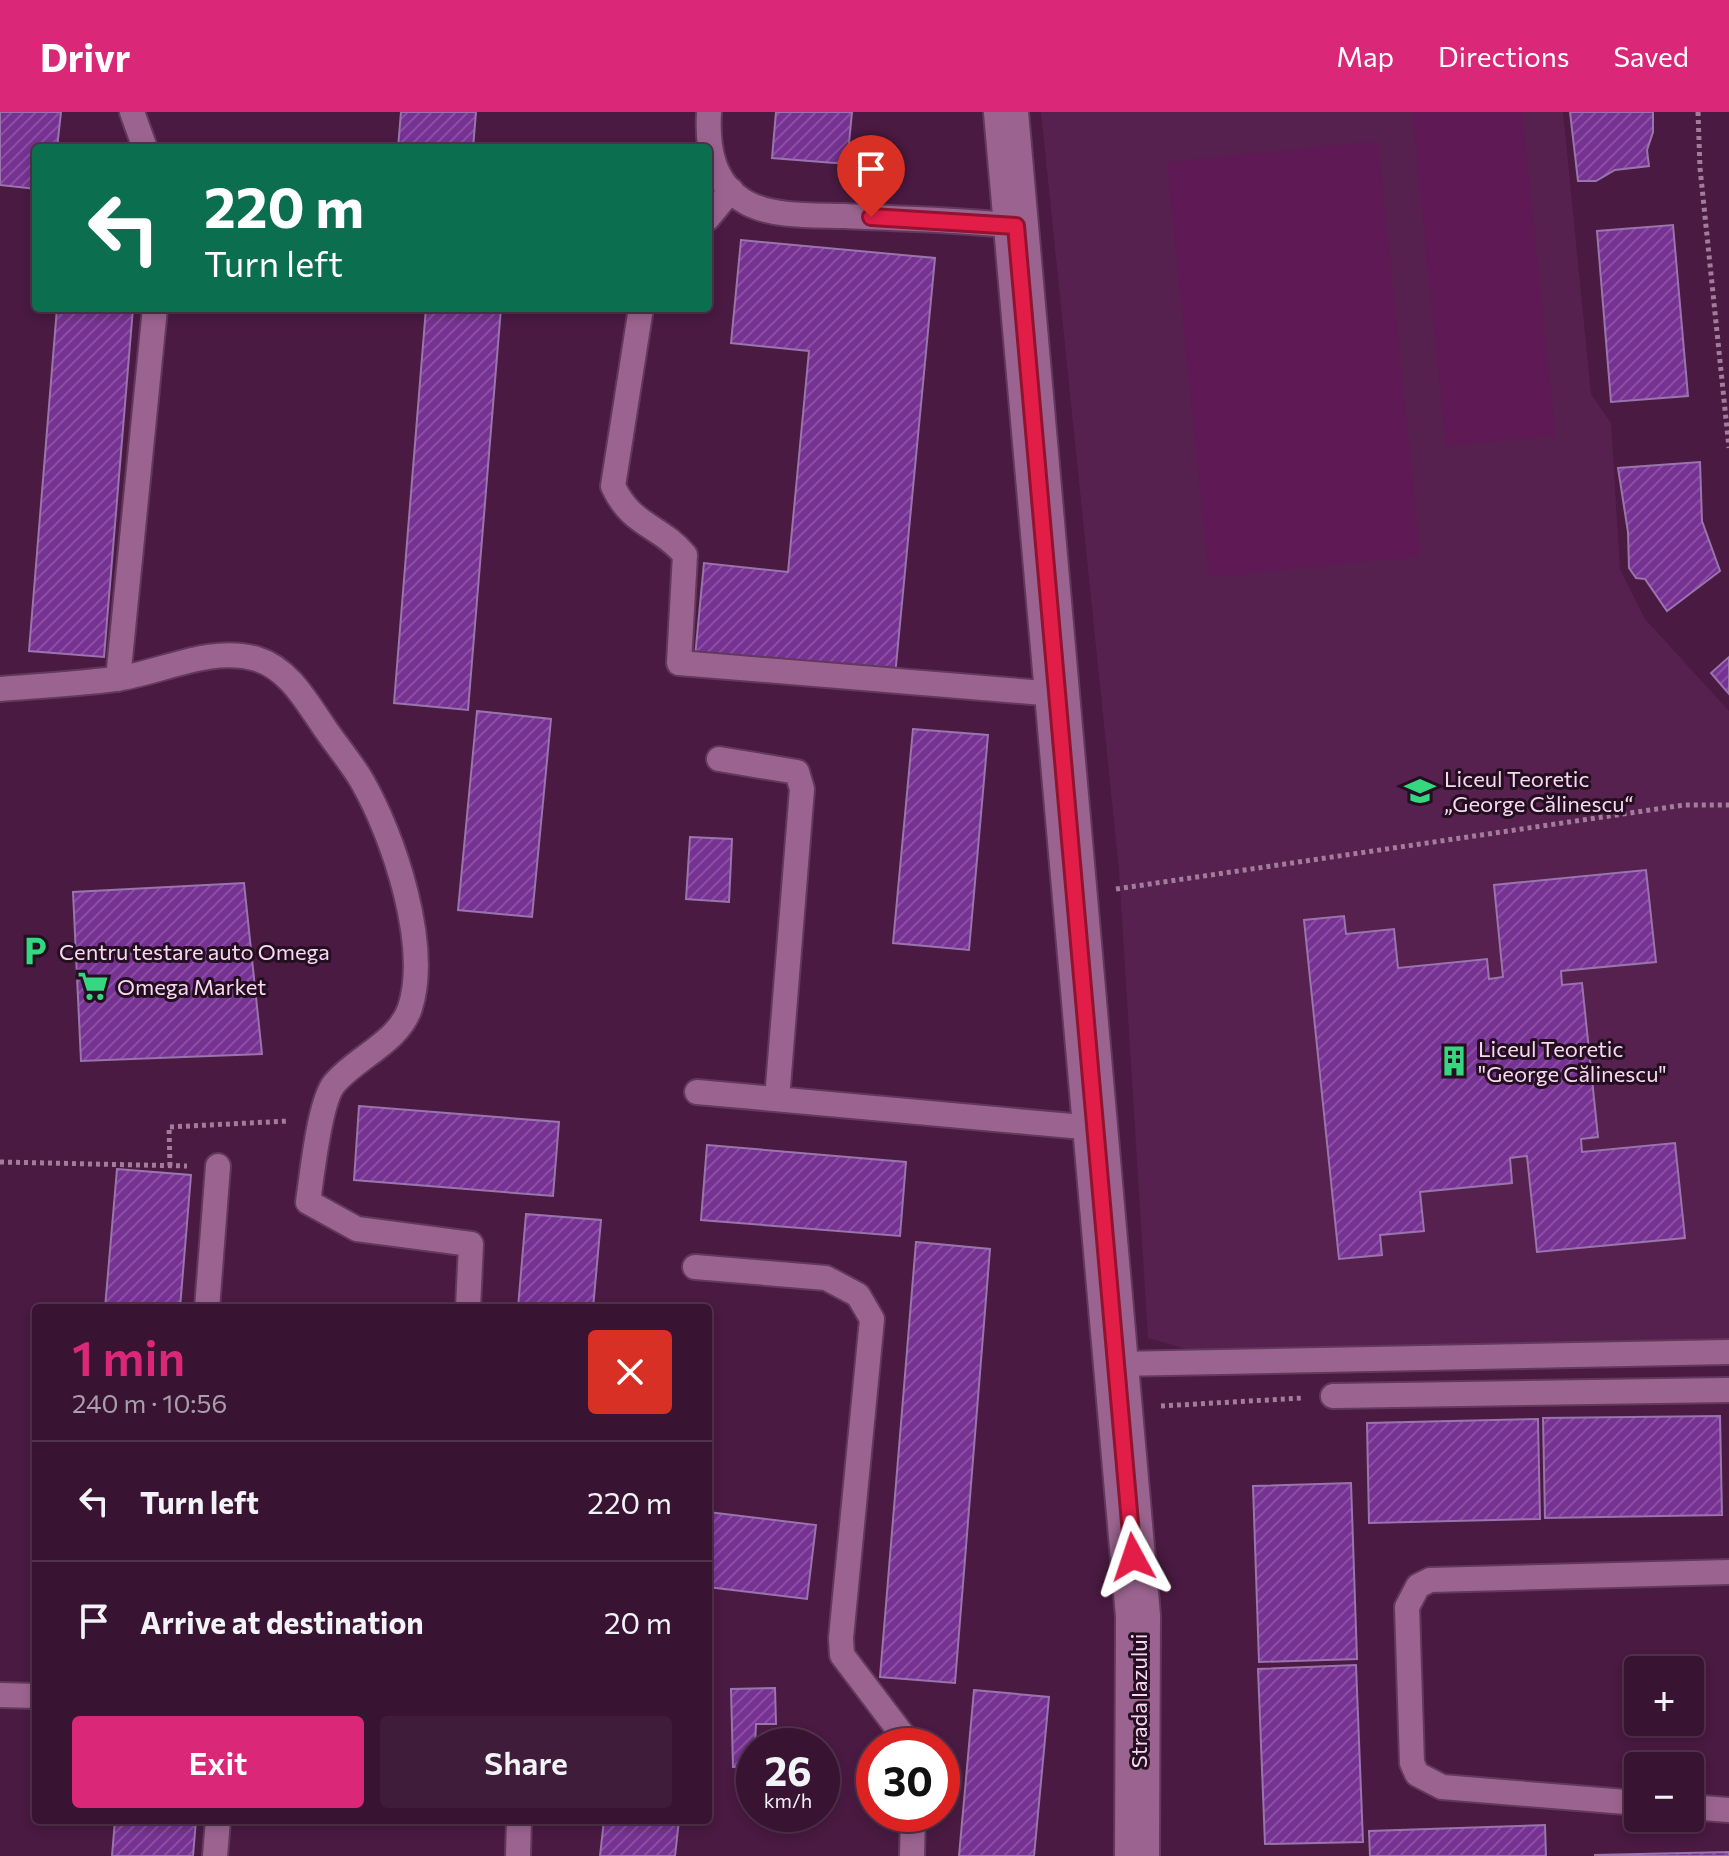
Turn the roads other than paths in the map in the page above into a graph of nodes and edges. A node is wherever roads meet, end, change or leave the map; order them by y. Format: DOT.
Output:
graph roads {
  1 [pos="132,112"];
  2 [pos="709,112"];
  3 [pos="1006,112"];
  4 [pos="144,144"];
  5 [pos="709,144"];
  6 [pos="712,159"];
  7 [pos="731,190"];
  8 [pos="712,213"];
  9 [pos="1016,226"];
  10 [pos="155,312"];
  11 [pos="640,312"];
  12 [pos="118,679"];
  13 [pos="0,689"];
  14 [pos="1056,694"];
  15 [pos="719,759"];
  16 [pos="697,1092"];
  17 [pos="777,1099"];
  18 [pos="1094,1128"];
  19 [pos="218,1166"];
  20 [pos="695,1267"];
  21 [pos="207,1304"];
  22 [pos="468,1304"];
  23 [pos="1729,1352"];
  24 [pos="1117,1364"];
  25 [pos="1729,1390"];
  26 [pos="1333,1396"];
  27 [pos="1729,1572"];
  28 [pos="0,1695"];
  29 [pos="32,1696"];
  30 [pos="897,1728"];
  31 [pos="1624,1802"];
  32 [pos="1704,1808"];
  33 [pos="1729,1810"];
  34 [pos="218,1824"];
  35 [pos="519,1824"];
  36 [pos="913,1832"];
  37 [pos="215,1856"];
  38 [pos="518,1856"];
  39 [pos="912,1856"];
  40 [pos="1137,1856"];
  1 -- 4 [label="lane"];
  2 -- 5 [label="lane"];
  3 -- 9 [label="street, Strada Iazului"];
  6 -- 7 [label="lane"];
  7 -- 8 [label="lane"];
  7 -- 9 [label="lane"];
  9 -- 14 [label="street, Strada Iazului"];
  10 -- 12 [label="lane"];
  11 -- 14 [label="lane"];
  12 -- 13 [label="lane"];
  12 -- 22 [label="lane"];
  14 -- 18 [label="street, Strada Iazului"];
  15 -- 17 [label="lane"];
  16 -- 17 [label="lane"];
  17 -- 18 [label="lane"];
  18 -- 24 [label="street, Strada Iazului"];
  19 -- 21 [label="lane"];
  20 -- 30 [label="lane"];
  23 -- 24 [label="lane"];
  24 -- 40 [label="street, Strada Iazului"];
  25 -- 26 [label="lane"];
  27 -- 31 [label="lane"];
  28 -- 29 [label="lane"];
  32 -- 33 [label="lane"];
  34 -- 37 [label="lane"];
  35 -- 38 [label="lane"];
  36 -- 39 [label="lane"];
}
